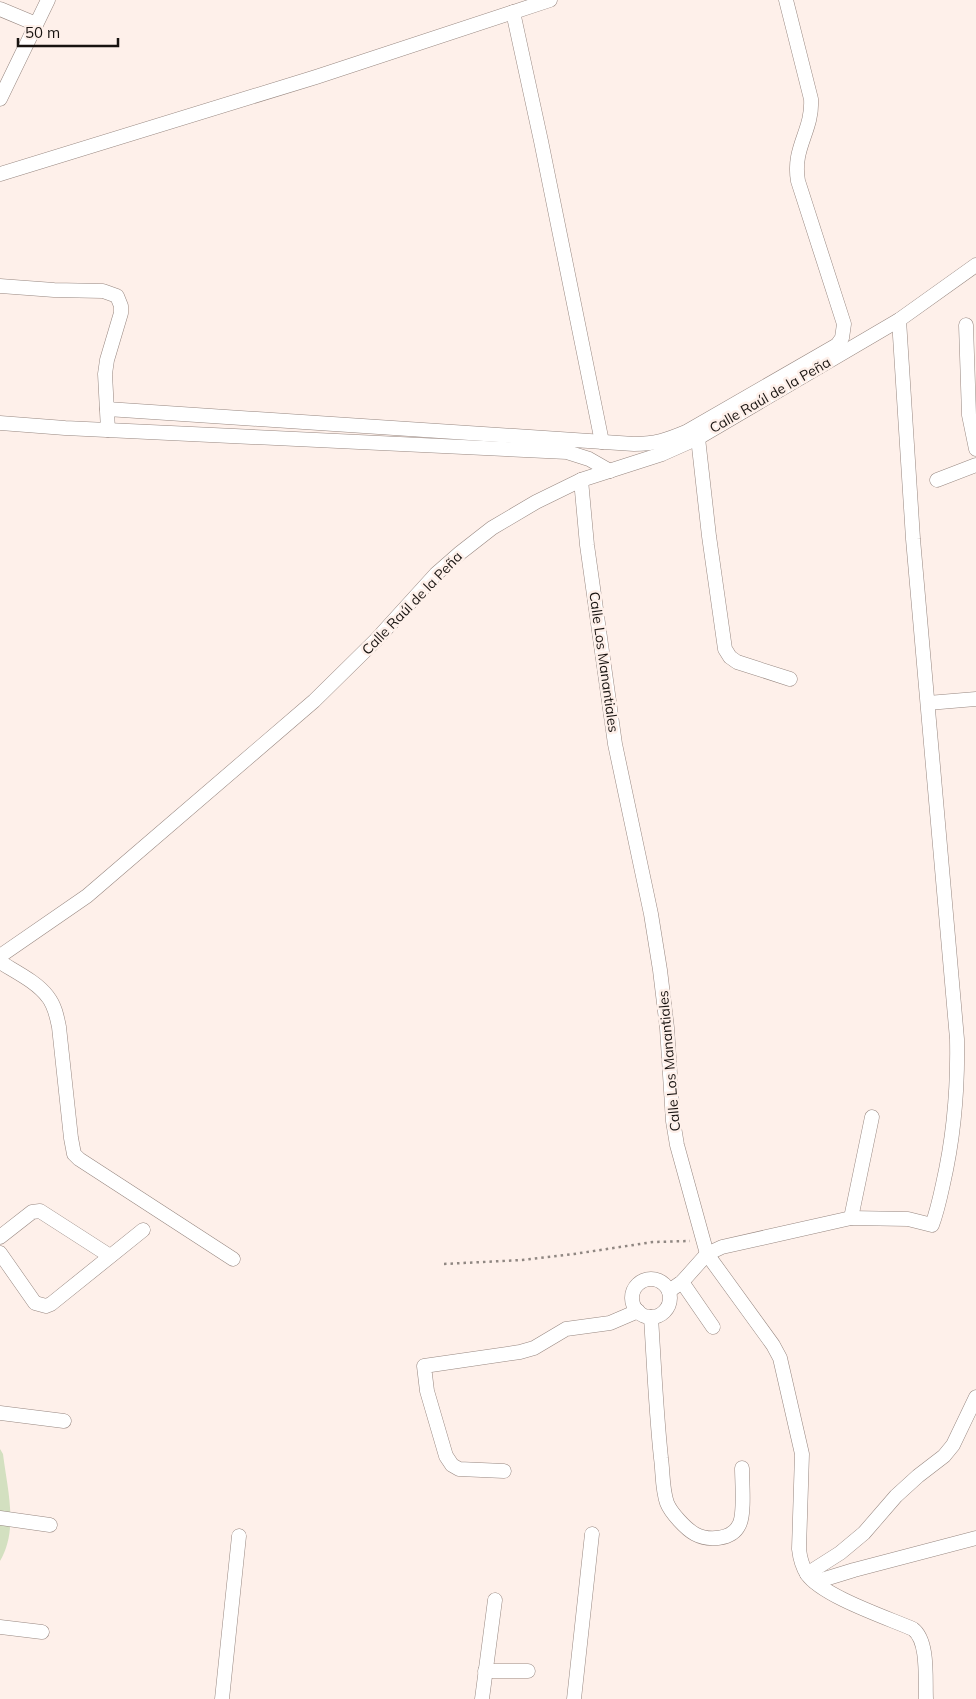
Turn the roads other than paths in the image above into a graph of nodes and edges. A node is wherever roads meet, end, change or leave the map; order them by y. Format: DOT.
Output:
graph roads {
  1 [pos="48,0"];
  2 [pos="550,0"];
  3 [pos="786,0"];
  4 [pos="0,9"];
  5 [pos="513,12"];
  6 [pos="36,24"];
  7 [pos="0,98"];
  8 [pos="0,174"];
  9 [pos="976,265"];
  10 [pos="0,286"];
  11 [pos="899,320"];
  12 [pos="966,325"];
  13 [pos="107,409"];
  14 [pos="0,423"];
  15 [pos="108,430"];
  16 [pos="698,438"];
  17 [pos="602,442"];
  18 [pos="976,449"];
  19 [pos="976,464"];
  20 [pos="610,471"];
  21 [pos="581,480"];
  22 [pos="937,480"];
  23 [pos="790,678"];
  24 [pos="976,699"];
  25 [pos="928,703"];
  26 [pos="0,956"];
  27 [pos="0,962"];
  28 [pos="872,1117"];
  29 [pos="851,1218"];
  30 [pos="144,1230"];
  31 [pos="0,1237"];
  32 [pos="706,1247"];
  33 [pos="0,1253"];
  34 [pos="110,1256"];
  35 [pos="233,1259"];
  36 [pos="6,1272"];
  37 [pos="682,1282"];
  38 [pos="669,1291"];
  39 [pos="644,1314"];
  40 [pos="712,1327"];
  41 [pos="976,1398"];
  42 [pos="0,1413"];
  43 [pos="64,1420"];
  44 [pos="742,1468"];
  45 [pos="504,1471"];
  46 [pos="0,1518"];
  47 [pos="50,1525"];
  48 [pos="592,1534"];
  49 [pos="239,1536"];
  50 [pos="976,1538"];
  51 [pos="811,1578"];
  52 [pos="495,1600"];
  53 [pos="0,1627"];
  54 [pos="42,1632"];
  55 [pos="485,1671"];
  56 [pos="528,1671"];
  57 [pos="222,1699"];
  58 [pos="482,1699"];
  59 [pos="574,1699"];
  60 [pos="926,1699"];
  1 -- 6 [label="street"];
  2 -- 5 [label="street"];
  3 -- 17 [label="street"];
  4 -- 6 [label="street"];
  5 -- 8 [label="street"];
  5 -- 17 [label="street"];
  6 -- 7 [label="street"];
  9 -- 11 [label="street, Calle Raúl de la Peña"];
  10 -- 13 [label="street"];
  11 -- 16 [label="street, Calle Raúl de la Peña"];
  11 -- 25 [label="street"];
  12 -- 18 [label="street"];
  13 -- 15 [label="street"];
  13 -- 17 [label="street"];
  14 -- 15 [label="street"];
  15 -- 20 [label="street"];
  16 -- 20 [label="street, Calle Raúl de la Peña"];
  16 -- 23 [label="street"];
  19 -- 22 [label="street"];
  20 -- 21 [label="street, Calle Raúl de la Peña"];
  21 -- 26 [label="street, Calle Raúl de la Peña"];
  21 -- 32 [label="street, Calle Los Manantiales"];
  24 -- 25 [label="street"];
  25 -- 29 [label="street"];
  27 -- 35 [label="street"];
  28 -- 29 [label="street"];
  29 -- 32 [label="street"];
  30 -- 34 [label="street"];
  31 -- 34 [label="street"];
  32 -- 37 [label="street"];
  32 -- 51 [label="street, Calle Los Manantiales"];
  33 -- 36 [label="street"];
  34 -- 36 [label="street"];
  37 -- 38 [label="street"];
  37 -- 40 [label="street"];
  38 -- 39 [label="street"];
  38 -- 39 [label="street"];
  39 -- 44 [label="street"];
  39 -- 45 [label="street"];
  41 -- 51 [label="street"];
  42 -- 43 [label="street"];
  46 -- 47 [label="street"];
  48 -- 59 [label="street"];
  49 -- 57 [label="street"];
  50 -- 51 [label="street"];
  51 -- 60 [label="street"];
  52 -- 55 [label="street"];
  53 -- 54 [label="street"];
  55 -- 56 [label="street"];
  55 -- 58 [label="street"];
}
